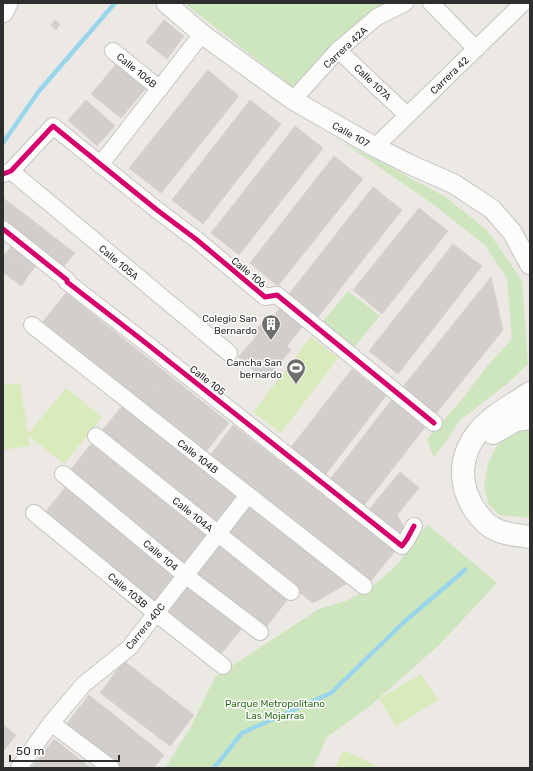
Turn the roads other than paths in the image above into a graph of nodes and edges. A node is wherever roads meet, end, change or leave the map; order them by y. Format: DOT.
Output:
graph roads {
  1 [pos="8,3"];
  2 [pos="166,3"];
  3 [pos="405,3"];
  4 [pos="431,3"];
  5 [pos="523,3"];
  6 [pos="3,13"];
  7 [pos="202,34"];
  8 [pos="476,49"];
  9 [pos="338,50"];
  10 [pos="113,52"];
  11 [pos="160,89"];
  12 [pos="293,100"];
  13 [pos="407,115"];
  14 [pos="375,147"];
  15 [pos="100,165"];
  16 [pos="7,173"];
  17 [pos="3,229"];
  18 [pos="530,264"];
  19 [pos="32,325"];
  20 [pos="229,353"];
  21 [pos="530,393"];
  22 [pos="530,418"];
  23 [pos="434,423"];
  24 [pos="96,436"];
  25 [pos="63,474"];
  26 [pos="248,495"];
  27 [pos="34,513"];
  28 [pos="414,526"];
  29 [pos="524,531"];
  30 [pos="218,534"];
  31 [pos="185,575"];
  32 [pos="364,586"];
  33 [pos="290,592"];
  34 [pos="157,614"];
  35 [pos="260,632"];
  36 [pos="223,666"];
  37 [pos="51,723"];
  38 [pos="19,768"];
  39 [pos="111,768"];
  1 -- 6 [label="street"];
  2 -- 7 [label="street, Calle 107"];
  3 -- 9 [label="street, Carrera 42A"];
  4 -- 8 [label="street"];
  5 -- 8 [label="street, Carrera 42"];
  7 -- 11 [label="street"];
  7 -- 12 [label="street, Calle 107"];
  8 -- 13 [label="street, Carrera 42"];
  9 -- 12 [label="street, Carrera 42A"];
  9 -- 13 [label="street, Calle 107A"];
  10 -- 11 [label="street, Calle 106B"];
  11 -- 15 [label="street"];
  12 -- 14 [label="street, Calle 107"];
  13 -- 14 [label="street, Carrera 42"];
  14 -- 18 [label="street, Calle 107"];
  15 -- 16 [label="street, Calle 106"];
  15 -- 23 [label="street, Calle 106"];
  16 -- 20 [label="street, Calle 105A"];
  17 -- 28 [label="street, Calle 105"];
  19 -- 26 [label="street, Calle 104B"];
  21 -- 29 [label="main road"];
  22 -- 29 [label="main road"];
  24 -- 30 [label="street, Calle 104A"];
  25 -- 31 [label="street, Calle 104"];
  26 -- 30 [label="street, Carrera 40C"];
  26 -- 32 [label="street, Calle 104B"];
  27 -- 34 [label="street, Calle 103B"];
  30 -- 31 [label="street, Carrera 40C"];
  30 -- 33 [label="street, Calle 104A"];
  31 -- 34 [label="street, Carrera 40C"];
  31 -- 35 [label="street, Calle 104"];
  34 -- 36 [label="street, Calle 103B"];
  34 -- 37 [label="street, Carrera 40C"];
  37 -- 38 [label="street, Carrera 40C"];
  37 -- 39 [label="street"];
}
